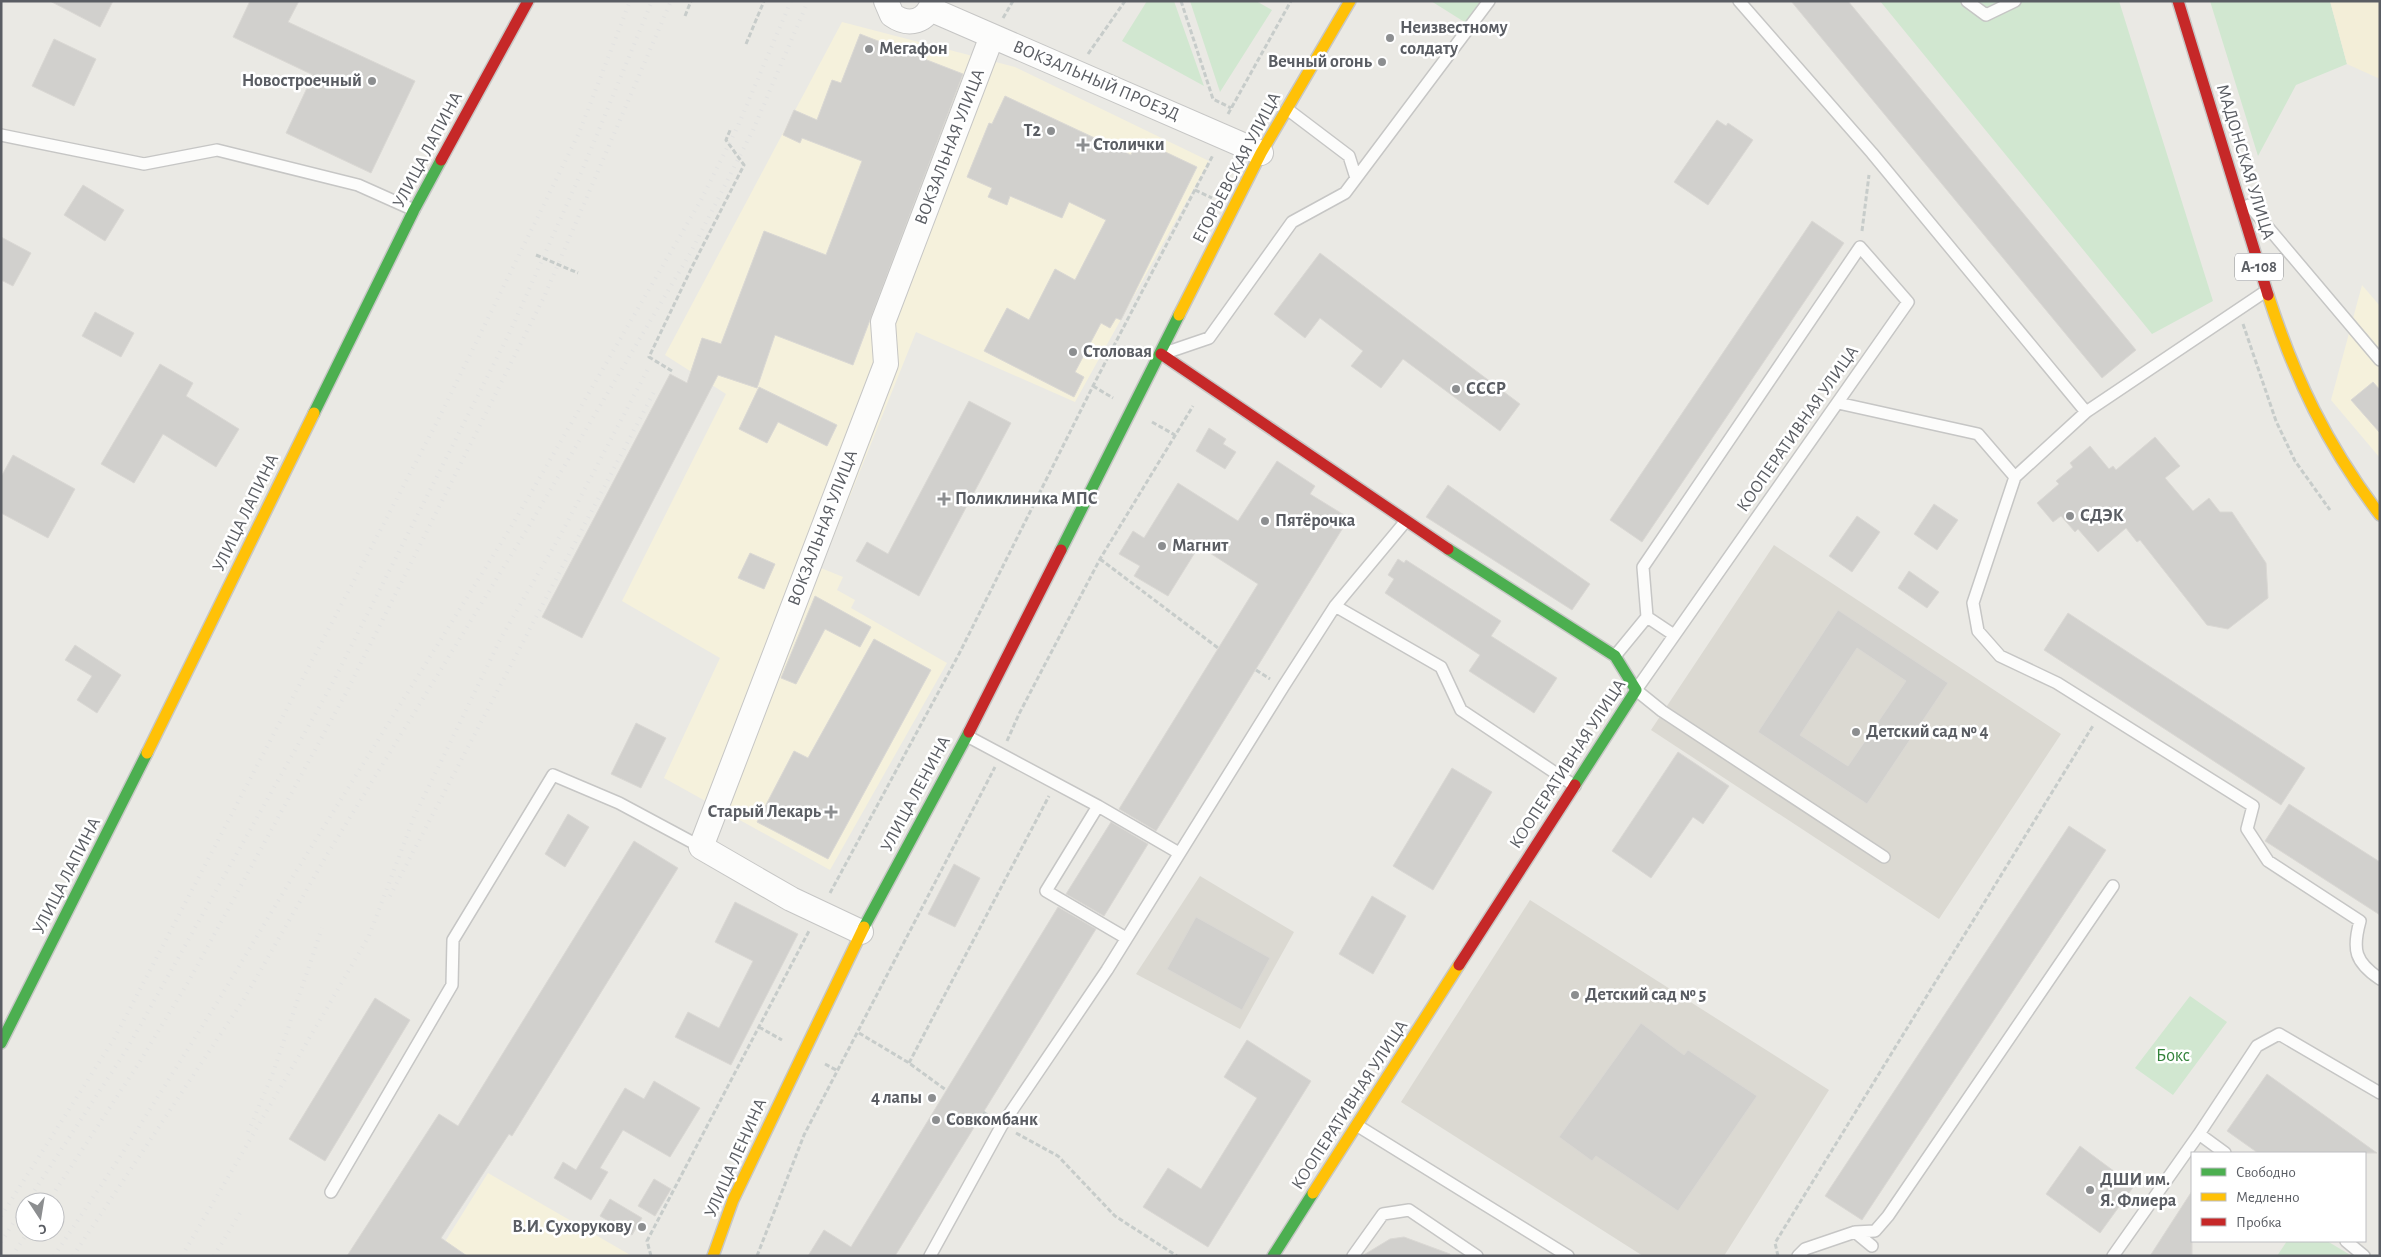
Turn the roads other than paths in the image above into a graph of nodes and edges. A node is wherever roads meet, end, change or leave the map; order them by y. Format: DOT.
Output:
graph roads {
  1 [pos="528,1"];
  2 [pos="886,1"];
  3 [pos="1350,1"];
  4 [pos="1489,1"];
  5 [pos="1739,1"];
  6 [pos="1967,1"];
  7 [pos="2015,1"];
  8 [pos="2178,1"];
  9 [pos="932,5"];
  10 [pos="992,36"];
  11 [pos="1287,109"];
  12 [pos="1,135"];
  13 [pos="1261,153"];
  14 [pos="1356,178"];
  15 [pos="2237,191"];
  16 [pos="414,210"];
  17 [pos="2266,291"];
  18 [pos="1161,354"];
  19 [pos="2380,360"];
  20 [pos="1838,404"];
  21 [pos="2086,412"];
  22 [pos="2015,477"];
  23 [pos="2380,515"];
  24 [pos="1404,522"];
  25 [pos="1335,606"];
  26 [pos="1647,617"];
  27 [pos="1674,634"];
  28 [pos="1615,656"];
  29 [pos="1636,690"];
  30 [pos="967,736"];
  31 [pos="1576,786"];
  32 [pos="1098,806"];
  33 [pos="701,847"];
  34 [pos="1178,854"];
  35 [pos="1884,857"];
  36 [pos="2113,886"];
  37 [pos="862,932"];
  38 [pos="1126,938"];
  39 [pos="2380,979"];
  40 [pos="1,1043"];
  41 [pos="2380,1093"];
  42 [pos="1358,1126"];
  43 [pos="2199,1134"];
  44 [pos="2224,1152"];
  45 [pos="331,1192"];
  46 [pos="1855,1232"];
  47 [pos="2347,1242"];
  48 [pos="1872,1246"];
  49 [pos="713,1256"];
  50 [pos="930,1256"];
  51 [pos="1274,1256"];
  52 [pos="1353,1256"];
  53 [pos="1477,1256"];
  54 [pos="1568,1256"];
  55 [pos="1798,1256"];
  56 [pos="2113,1256"];
  57 [pos="2364,1256"];
  1 -- 16 [label="main road, УЛИЦА ЛАПИНА"];
  2 -- 9 [label="street"];
  3 -- 11 [label="main road, ЕГОРЬЕВСКАЯ УЛИЦА"];
  4 -- 14 [label="lane"];
  5 -- 21 [label="lane"];
  6 -- 7 [label="lane"];
  8 -- 15 [label="main road, МАДОНСКАЯ УЛИЦА / А-108"];
  9 -- 10 [label="street, ВОКЗАЛЬНЫЙ ПРОЕЗД"];
  10 -- 13 [label="street, ВОКЗАЛЬНЫЙ ПРОЕЗД"];
  10 -- 33 [label="street, ВОКЗАЛЬНАЯ УЛИЦА"];
  11 -- 13 [label="main road, ЕГОРЬЕВСКАЯ УЛИЦА"];
  11 -- 14 [label="lane"];
  12 -- 16 [label="lane"];
  13 -- 18 [label="main road, ЕГОРЬЕВСКАЯ УЛИЦА"];
  14 -- 18 [label="lane"];
  15 -- 17 [label="main road, МАДОНСКАЯ УЛИЦА / А-108"];
  15 -- 19 [label="lane"];
  16 -- 40 [label="main road, УЛИЦА ЛАПИНА"];
  17 -- 21 [label="lane"];
  17 -- 23 [label="main road, МАДОНСКАЯ УЛИЦА / А-108"];
  18 -- 24 [label="main road"];
  18 -- 30 [label="main road, УЛИЦА ЛЕНИНА"];
  20 -- 22 [label="lane"];
  20 -- 26 [label="lane, КООПЕРАТИВНАЯ УЛИЦА"];
  20 -- 27 [label="lane, КООПЕРАТИВНАЯ УЛИЦА"];
  21 -- 22 [label="lane"];
  22 -- 39 [label="lane"];
  24 -- 25 [label="lane"];
  24 -- 28 [label="main road"];
  25 -- 31 [label="lane"];
  25 -- 34 [label="lane"];
  26 -- 27 [label="lane"];
  26 -- 28 [label="lane"];
  27 -- 29 [label="lane, КООПЕРАТИВНАЯ УЛИЦА"];
  28 -- 29 [label="main road"];
  29 -- 31 [label="main road, КООПЕРАТИВНАЯ УЛИЦА"];
  29 -- 35 [label="lane"];
  30 -- 32 [label="lane"];
  30 -- 37 [label="main road, УЛИЦА ЛЕНИНА"];
  31 -- 42 [label="main road, КООПЕРАТИВНАЯ УЛИЦА"];
  32 -- 34 [label="lane"];
  32 -- 38 [label="lane"];
  33 -- 37 [label="street"];
  33 -- 45 [label="lane"];
  34 -- 38 [label="lane"];
  36 -- 46 [label="lane"];
  37 -- 49 [label="main road, УЛИЦА ЛЕНИНА"];
  38 -- 50 [label="lane"];
  41 -- 43 [label="lane"];
  42 -- 51 [label="main road, КООПЕРАТИВНАЯ УЛИЦА"];
  42 -- 54 [label="lane"];
  43 -- 44 [label="lane"];
  43 -- 56 [label="lane"];
  46 -- 48 [label="lane"];
  46 -- 55 [label="lane"];
  47 -- 57 [label="lane"];
  52 -- 53 [label="lane"];
}
